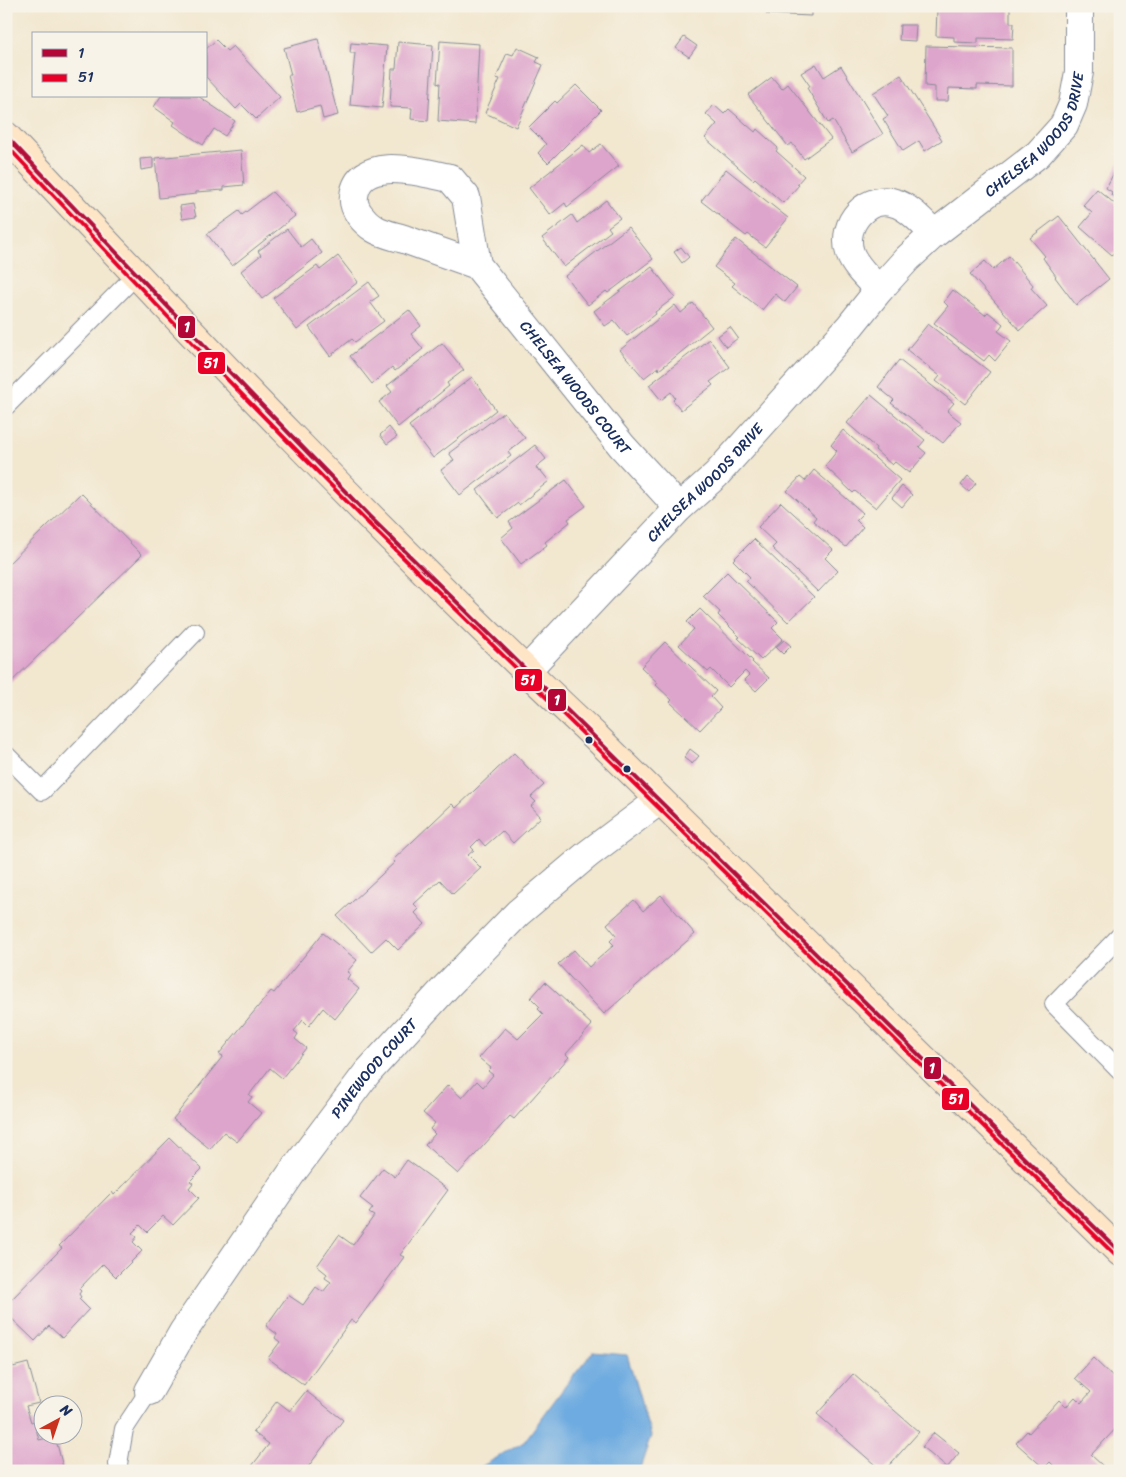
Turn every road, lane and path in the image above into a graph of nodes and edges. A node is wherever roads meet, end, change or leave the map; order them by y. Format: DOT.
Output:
graph roads {
  1 [pos="1079,6"];
  2 [pos="6,136"];
  3 [pos="934,234"];
  4 [pos="477,265"];
  5 [pos="136,275"];
  6 [pos="879,290"];
  7 [pos="6,406"];
  8 [pos="680,508"];
  9 [pos="195,632"];
  10 [pos="526,671"];
  11 [pos="6,755"];
  12 [pos="660,800"];
  13 [pos="1120,937"];
  14 [pos="1120,1071"];
  15 [pos="1120,1252"];
  16 [pos="149,1391"];
  17 [pos="119,1471"];
  1 -- 3 [label="street, CHELSEA WOODS DRIVE"];
  2 -- 5 [label="main road"];
  3 -- 6 [label="street, CHELSEA WOODS DRIVE"];
  3 -- 6 [label="street"];
  4 -- 4 [label="street, CHELSEA WOODS COURT"];
  4 -- 8 [label="street, CHELSEA WOODS COURT"];
  5 -- 7 [label="lane"];
  5 -- 10 [label="main road"];
  6 -- 8 [label="street, CHELSEA WOODS DRIVE"];
  8 -- 10 [label="street, CHELSEA WOODS DRIVE"];
  9 -- 11 [label="lane"];
  10 -- 12 [label="main road"];
  12 -- 15 [label="main road"];
  12 -- 16 [label="street, PINEWOOD COURT"];
  13 -- 14 [label="lane"];
  16 -- 17 [label="lane"];
}
